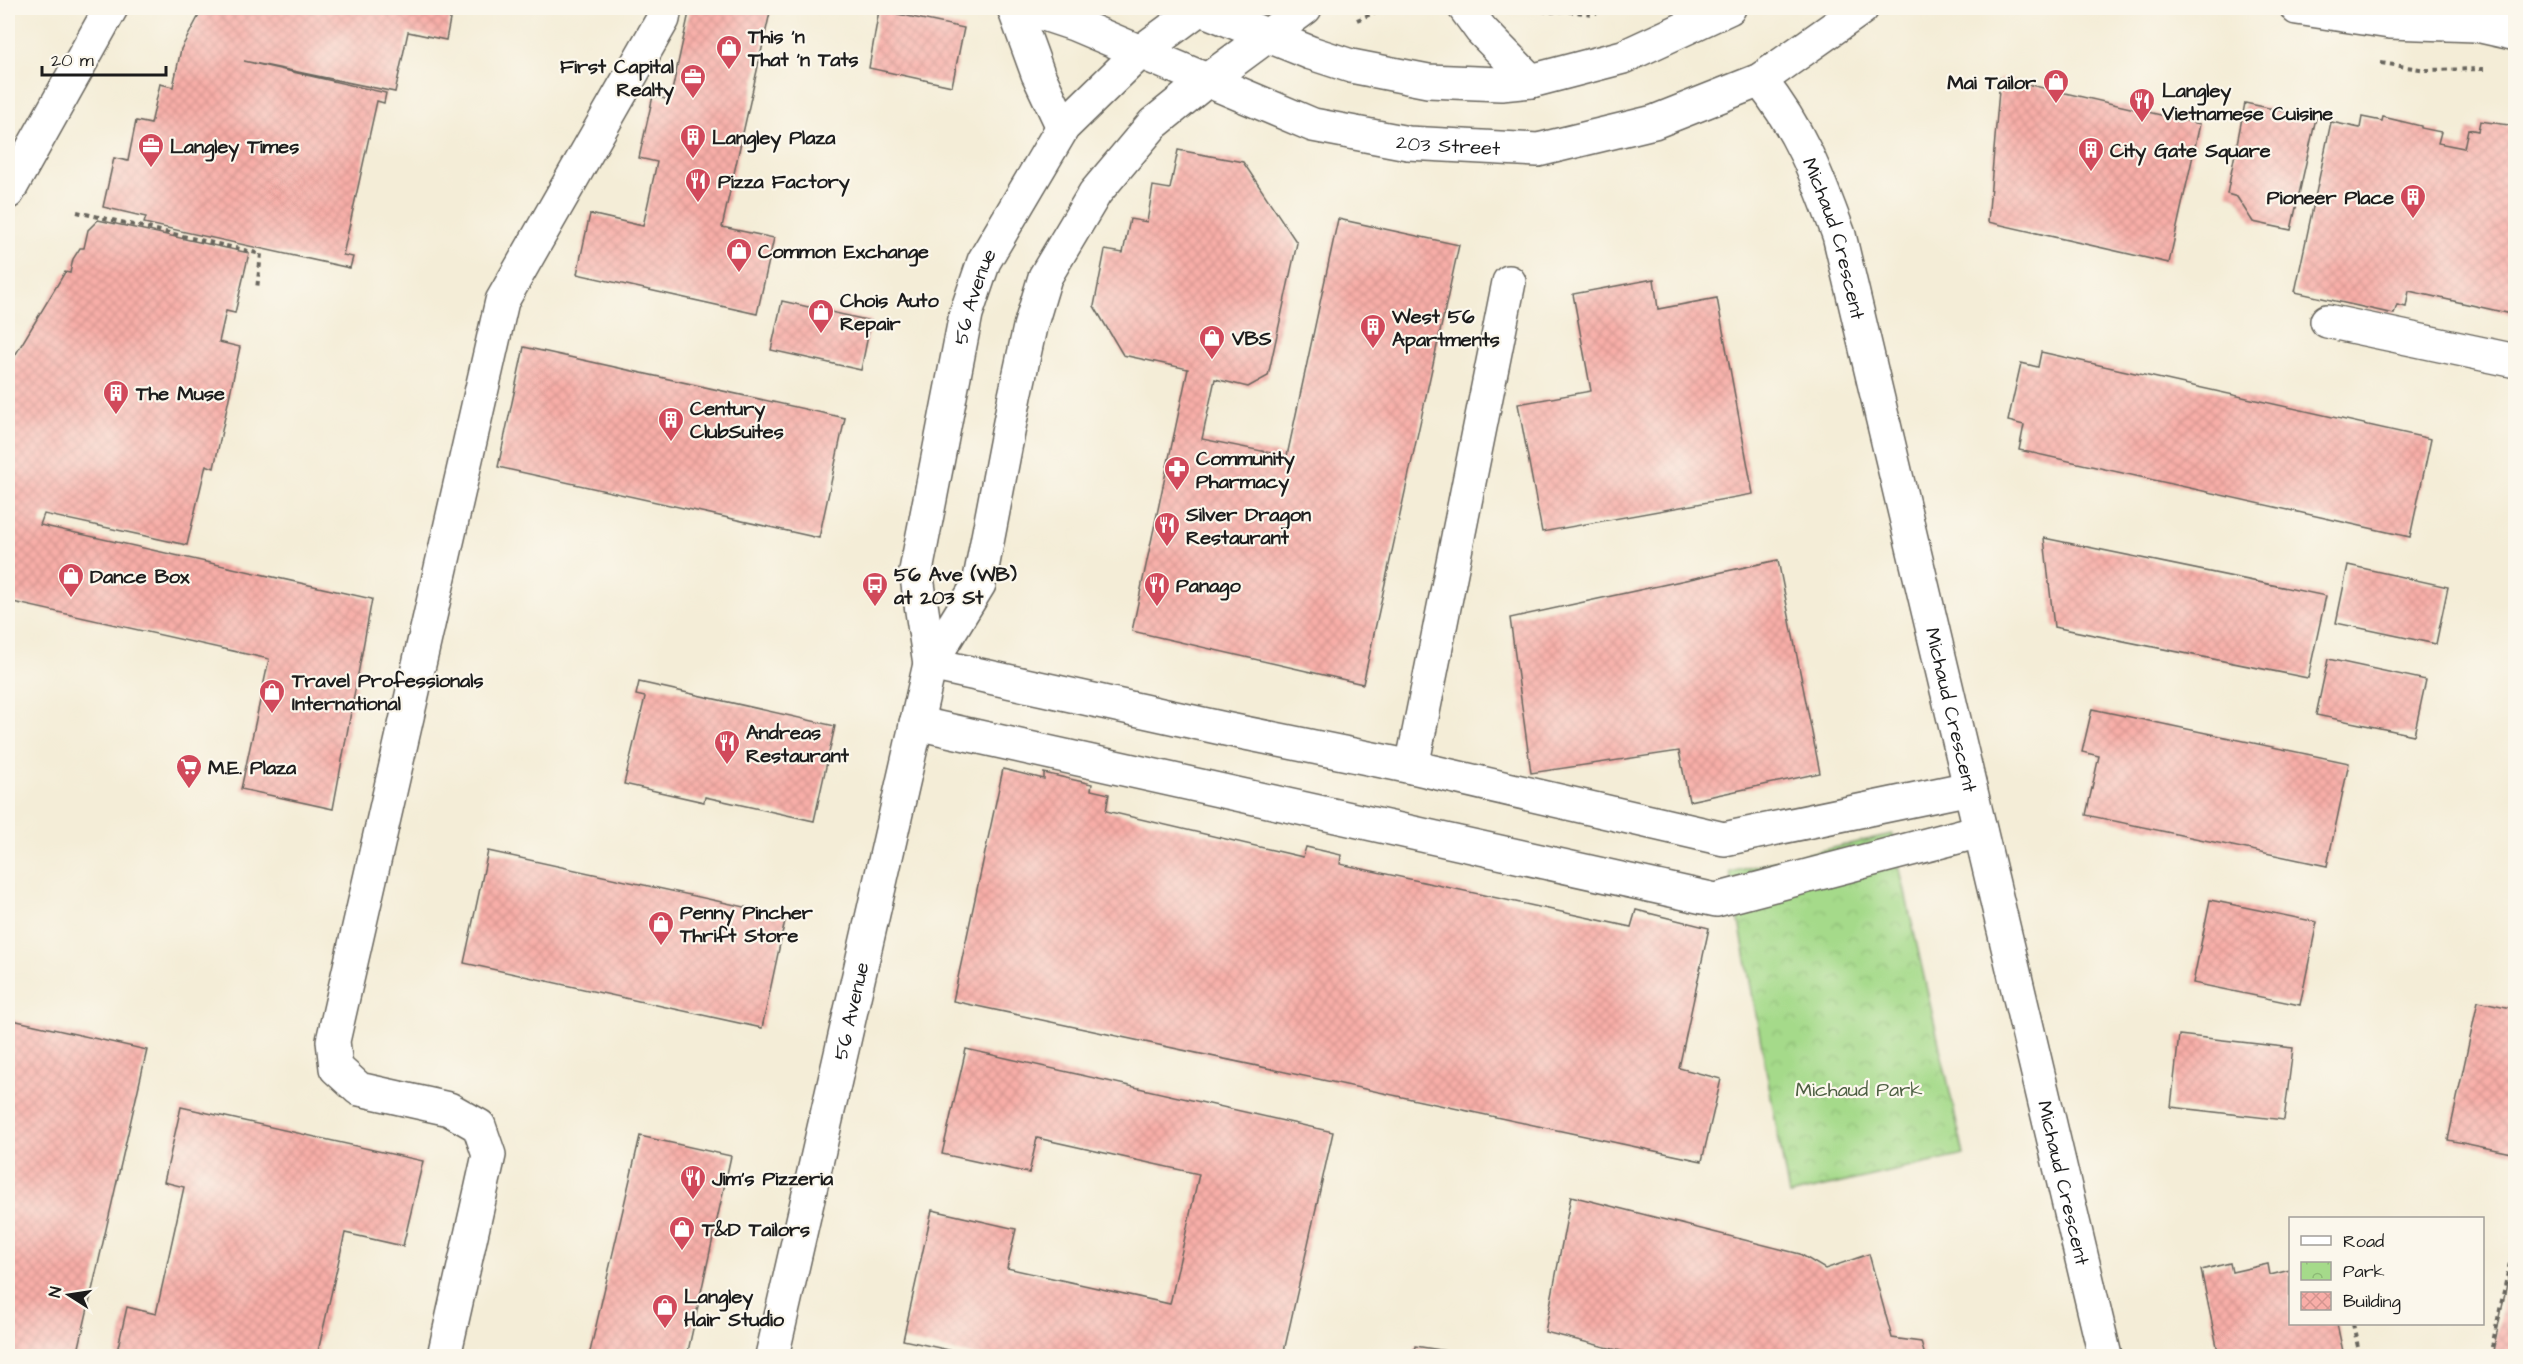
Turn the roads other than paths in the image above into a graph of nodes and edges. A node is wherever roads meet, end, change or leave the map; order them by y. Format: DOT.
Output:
graph roads {
  1 [pos="111,8"];
  2 [pos="665,8"];
  3 [pos="1014,8"];
  4 [pos="1026,8"];
  5 [pos="1199,8"];
  6 [pos="1305,8"];
  7 [pos="1465,8"];
  8 [pos="1729,8"];
  9 [pos="1862,8"];
  10 [pos="2297,8"];
  11 [pos="2436,8"];
  12 [pos="2476,25"];
  13 [pos="2516,34"];
  14 [pos="1266,35"];
  15 [pos="1139,53"];
  16 [pos="1760,80"];
  17 [pos="1206,81"];
  18 [pos="1531,81"];
  19 [pos="1063,127"];
  20 [pos="8,192"];
  21 [pos="1509,282"];
  22 [pos="2327,321"];
  23 [pos="2516,361"];
  24 [pos="930,664"];
  25 [pos="916,723"];
  26 [pos="1412,767"];
  27 [pos="1970,788"];
  28 [pos="1980,831"];
  29 [pos="444,1356"];
  30 [pos="772,1356"];
  31 [pos="2105,1356"];
  1 -- 20 [label="main road"];
  2 -- 29 [label="main road"];
  3 -- 19 [label="main road"];
  4 -- 15 [label="main road, 203 Street"];
  5 -- 14 [label="main road"];
  5 -- 15 [label="main road, 56 Avenue"];
  6 -- 14 [label="main road, 56 Avenue"];
  7 -- 18 [label="main road"];
  8 -- 18 [label="main road"];
  9 -- 16 [label="main road, 203 Street"];
  10 -- 12 [label="main road"];
  11 -- 12 [label="main road"];
  12 -- 13 [label="main road"];
  14 -- 17 [label="main road, 56 Avenue"];
  14 -- 18 [label="main road"];
  15 -- 17 [label="main road, 203 Street"];
  15 -- 19 [label="main road, 56 Avenue"];
  16 -- 17 [label="main road, 203 Street"];
  16 -- 27 [label="main road, Michaud Crescent"];
  17 -- 24 [label="main road, 56 Avenue"];
  19 -- 24 [label="main road, 56 Avenue"];
  21 -- 26 [label="main road"];
  22 -- 23 [label="main road"];
  24 -- 25 [label="main road, 56 Avenue"];
  24 -- 26 [label="main road"];
  25 -- 28 [label="main road"];
  25 -- 30 [label="main road, 56 Avenue"];
  26 -- 27 [label="main road"];
  27 -- 28 [label="main road, Michaud Crescent"];
  28 -- 31 [label="main road, Michaud Crescent"];
}
